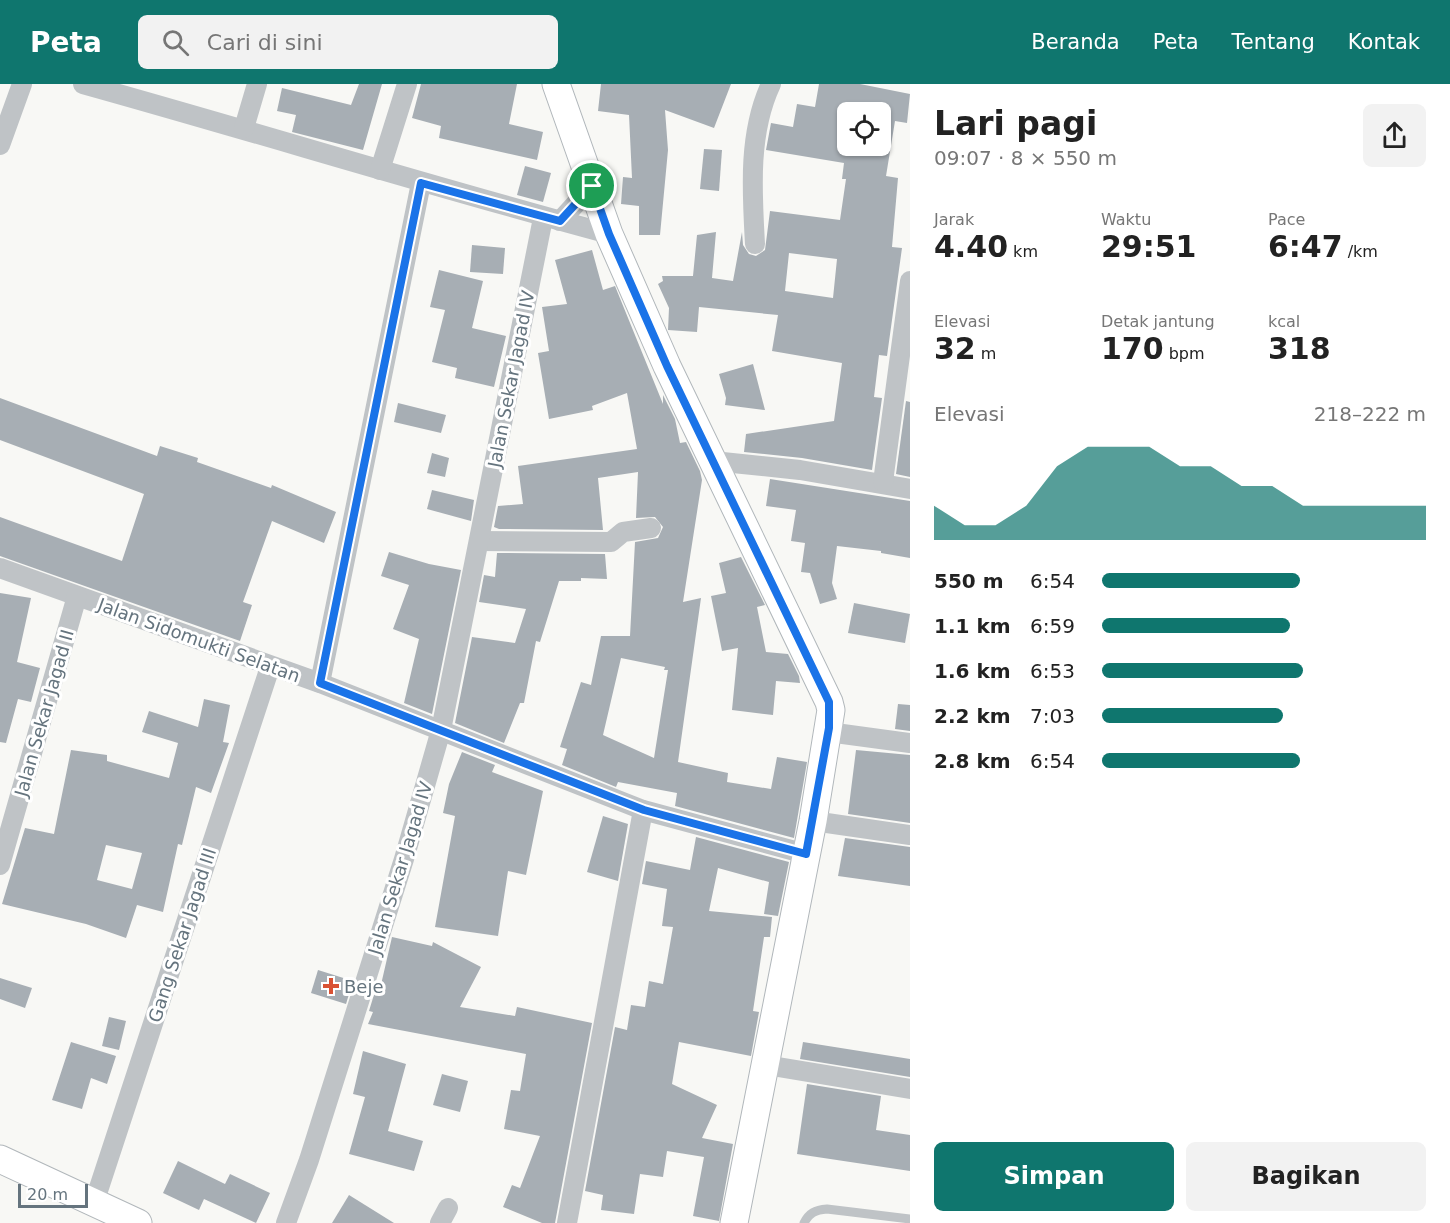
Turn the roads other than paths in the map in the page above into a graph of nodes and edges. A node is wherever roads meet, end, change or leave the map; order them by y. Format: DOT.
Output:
graph roads {
  1 [pos="22,84"];
  2 [pos="83,84"];
  3 [pos="257,84"];
  4 [pos="407,84"];
  5 [pos="556,84"];
  6 [pos="771,84"];
  7 [pos="244,128"];
  8 [pos="0,145"];
  9 [pos="380,170"];
  10 [pos="421,183"];
  11 [pos="592,186"];
  12 [pos="552,219"];
  13 [pos="609,234"];
  14 [pos="755,244"];
  15 [pos="910,281"];
  16 [pos="713,460"];
  17 [pos="883,482"];
  18 [pos="910,489"];
  19 [pos="651,528"];
  20 [pos="479,541"];
  21 [pos="0,568"];
  22 [pos="77,596"];
  23 [pos="270,667"];
  24 [pos="320,683"];
  25 [pos="829,727"];
  26 [pos="441,730"];
  27 [pos="910,743"];
  28 [pos="644,810"];
  29 [pos="818,821"];
  30 [pos="910,835"];
  31 [pos="806,854"];
  32 [pos="0,865"];
  33 [pos="766,1065"];
  34 [pos="910,1089"];
  35 [pos="0,1159"];
  36 [pos="94,1203"];
  37 [pos="910,1219"];
  38 [pos="135,1222"];
  39 [pos="286,1223"];
  40 [pos="567,1223"];
  41 [pos="734,1223"];
  42 [pos="804,1223"];
  1 -- 8 [label="street"];
  2 -- 7 [label="street"];
  3 -- 7 [label="street"];
  4 -- 9 [label="street"];
  5 -- 11 [label="main road"];
  6 -- 14 [label="street"];
  7 -- 9 [label="street"];
  9 -- 10 [label="street"];
  10 -- 12 [label="street"];
  10 -- 24 [label="street"];
  11 -- 12 [label="street"];
  11 -- 13 [label="main road"];
  12 -- 13 [label="street"];
  12 -- 20 [label="street, Jalan Sekar Jagad IV"];
  13 -- 16 [label="main road"];
  15 -- 17 [label="street"];
  16 -- 17 [label="street"];
  16 -- 25 [label="main road"];
  17 -- 18 [label="street"];
  19 -- 20 [label="street"];
  20 -- 26 [label="street, Jalan Sekar Jagad IV"];
  21 -- 22 [label="street, Jalan Sidomukti Selatan"];
  22 -- 23 [label="street, Jalan Sidomukti Selatan"];
  22 -- 32 [label="street, Jalan Sekar Jagad II"];
  23 -- 24 [label="street, Jalan Sidomukti Selatan"];
  23 -- 36 [label="street, Gang Sekar Jagad III"];
  24 -- 26 [label="street, Jalan Sidomukti Selatan"];
  25 -- 27 [label="street"];
  25 -- 29 [label="main road"];
  26 -- 28 [label="street, Jalan Sidomukti Selatan"];
  26 -- 39 [label="street, Jalan Sekar Jagad IV"];
  28 -- 31 [label="street, Jalan Sidomukti Selatan"];
  28 -- 40 [label="street"];
  29 -- 30 [label="street"];
  29 -- 31 [label="main road"];
  31 -- 33 [label="main road"];
  33 -- 34 [label="street"];
  33 -- 41 [label="main road"];
  35 -- 36 [label="main road"];
  36 -- 38 [label="main road"];
  37 -- 42 [label="lane"];
}
